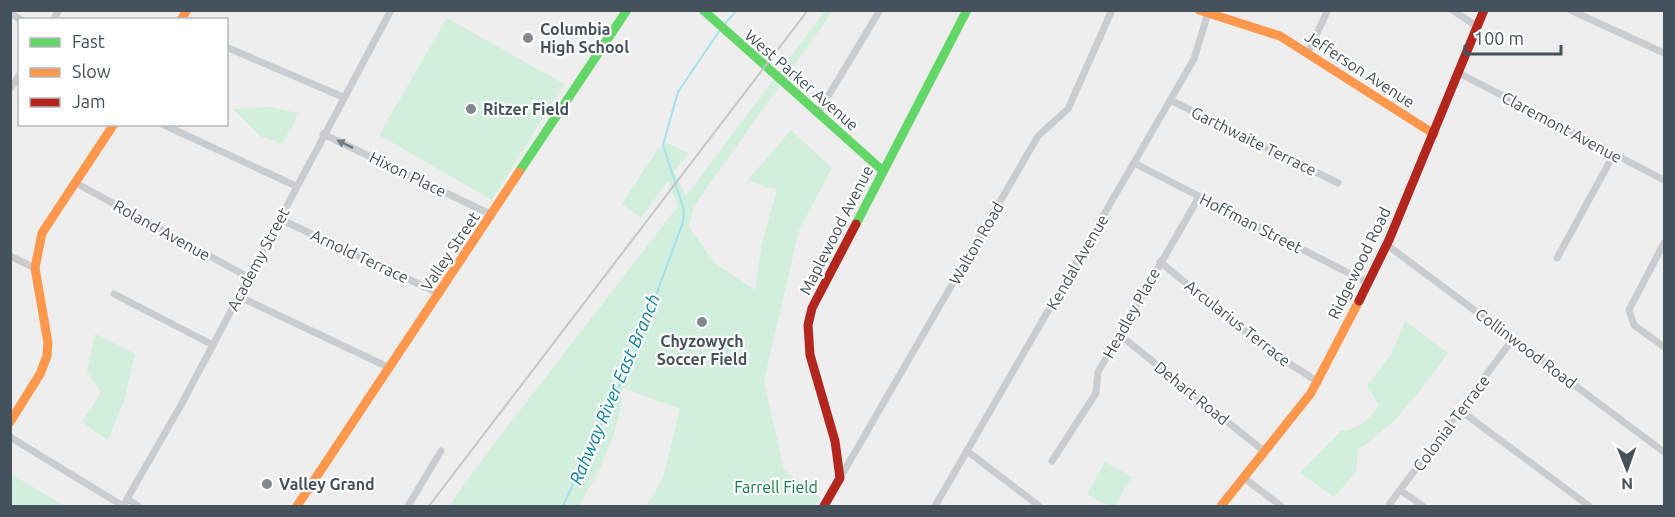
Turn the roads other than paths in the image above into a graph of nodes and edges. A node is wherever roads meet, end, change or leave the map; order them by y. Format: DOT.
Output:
graph roads {
  1 [pos="391,10"];
  2 [pos="627,10"];
  3 [pos="703,10"];
  4 [pos="880,10"];
  5 [pos="967,10"];
  6 [pos="1112,10"];
  7 [pos="1328,10"];
  8 [pos="1452,10"];
  9 [pos="1484,10"];
  10 [pos="1570,10"];
  11 [pos="1203,12"];
  12 [pos="1478,27"];
  13 [pos="228,48"];
  14 [pos="1308,52"];
  15 [pos="1665,53"];
  16 [pos="1459,73"];
  17 [pos="343,98"];
  18 [pos="1170,100"];
  19 [pos="818,113"];
  20 [pos="113,126"];
  21 [pos="166,126"];
  22 [pos="323,134"];
  23 [pos="1434,134"];
  24 [pos="1614,154"];
  25 [pos="1134,164"];
  26 [pos="883,171"];
  27 [pos="1665,180"];
  28 [pos="76,183"];
  29 [pos="1338,183"];
  30 [pos="296,186"];
  31 [pos="1199,196"];
  32 [pos="492,215"];
  33 [pos="280,219"];
  34 [pos="1665,243"];
  35 [pos="1387,244"];
  36 [pos="10,256"];
  37 [pos="1557,258"];
  38 [pos="1160,262"];
  39 [pos="35,268"];
  40 [pos="248,277"];
  41 [pos="1368,283"];
  42 [pos="114,294"];
  43 [pos="440,294"];
  44 [pos="238,296"];
  45 [pos="1120,335"];
  46 [pos="1513,339"];
  47 [pos="213,345"];
  48 [pos="1665,346"];
  49 [pos="390,368"];
  50 [pos="1317,381"];
  51 [pos="1461,411"];
  52 [pos="10,422"];
  53 [pos="10,437"];
  54 [pos="441,451"];
  55 [pos="968,451"];
  56 [pos="1264,452"];
  57 [pos="1665,452"];
  58 [pos="1052,461"];
  59 [pos="840,478"];
  60 [pos="1244,478"];
  61 [pos="1400,490"];
  62 [pos="124,504"];
  63 [pos="138,507"];
  64 [pos="297,507"];
  65 [pos="408,507"];
  66 [pos="824,507"];
  67 [pos="935,507"];
  68 [pos="1039,507"];
  69 [pos="1221,507"];
  70 [pos="1281,507"];
  71 [pos="1388,507"];
  72 [pos="1423,507"];
  73 [pos="1589,507"];
  1 -- 17 [label="street, Academy Street"];
  2 -- 32 [label="street, Valley Street"];
  3 -- 19 [label="street, West Parker Avenue"];
  4 -- 19 [label="street"];
  5 -- 26 [label="street, Maplewood Avenue"];
  6 -- 59 [label="street, Walton Road"];
  7 -- 14 [label="street"];
  8 -- 12 [label="street"];
  9 -- 12 [label="street, Ridgewood Road"];
  10 -- 15 [label="street"];
  11 -- 14 [label="street, Jefferson Avenue"];
  11 -- 18 [label="street, Kendal Avenue"];
  12 -- 16 [label="street, Ridgewood Road"];
  13 -- 17 [label="street"];
  14 -- 23 [label="street, Jefferson Avenue"];
  16 -- 23 [label="street, Ridgewood Road"];
  16 -- 24 [label="street, Claremont Avenue"];
  17 -- 22 [label="street, Academy Street"];
  18 -- 25 [label="street, Kendal Avenue"];
  18 -- 29 [label="street, Garthwaite Terrace"];
  19 -- 26 [label="street, West Parker Avenue"];
  20 -- 28 [label="street"];
  21 -- 30 [label="street"];
  22 -- 30 [label="street, Academy Street"];
  32 -- 22 [label="street, Hixon Place, one-way"];
  23 -- 35 [label="street, Ridgewood Road"];
  24 -- 27 [label="street, Claremont Avenue"];
  24 -- 37 [label="street"];
  25 -- 31 [label="street, Hoffman Street"];
  25 -- 55 [label="street, Kendal Avenue"];
  26 -- 59 [label="street, Maplewood Avenue"];
  28 -- 39 [label="street"];
  28 -- 40 [label="street, Roland Avenue"];
  30 -- 33 [label="street, Academy Street"];
  31 -- 38 [label="street, Headley Place"];
  31 -- 41 [label="street, Hoffman Street"];
  32 -- 43 [label="street, Valley Street"];
  33 -- 40 [label="street, Academy Street"];
  33 -- 43 [label="street, Arnold Terrace"];
  34 -- 48 [label="street"];
  35 -- 41 [label="street, Ridgewood Road"];
  35 -- 46 [label="street, Collinwood Road"];
  36 -- 39 [label="street"];
  38 -- 45 [label="street, Headley Place"];
  38 -- 50 [label="street, Arcularius Terrace"];
  39 -- 52 [label="street"];
  40 -- 44 [label="street, Academy Street"];
  41 -- 50 [label="street, Ridgewood Road"];
  42 -- 47 [label="street"];
  43 -- 49 [label="street, Valley Street"];
  44 -- 47 [label="street, Academy Street"];
  44 -- 49 [label="street"];
  45 -- 56 [label="street, Dehart Road"];
  45 -- 58 [label="street, Headley Place"];
  46 -- 51 [label="street, Colonial Terrace"];
  46 -- 57 [label="street, Collinwood Road"];
  47 -- 62 [label="street, Academy Street"];
  49 -- 64 [label="street, Valley Street"];
  50 -- 56 [label="street, Ridgewood Road"];
  51 -- 61 [label="street, Colonial Terrace"];
  51 -- 73 [label="street"];
  53 -- 62 [label="street"];
  54 -- 65 [label="street"];
  55 -- 67 [label="street, Kendal Avenue"];
  55 -- 68 [label="street"];
  56 -- 60 [label="street, Ridgewood Road"];
  59 -- 66 [label="street"];
  60 -- 69 [label="street, Ridgewood Road"];
  60 -- 70 [label="street"];
  61 -- 71 [label="street, Colonial Terrace"];
  61 -- 72 [label="street"];
  62 -- 63 [label="street"];
}
